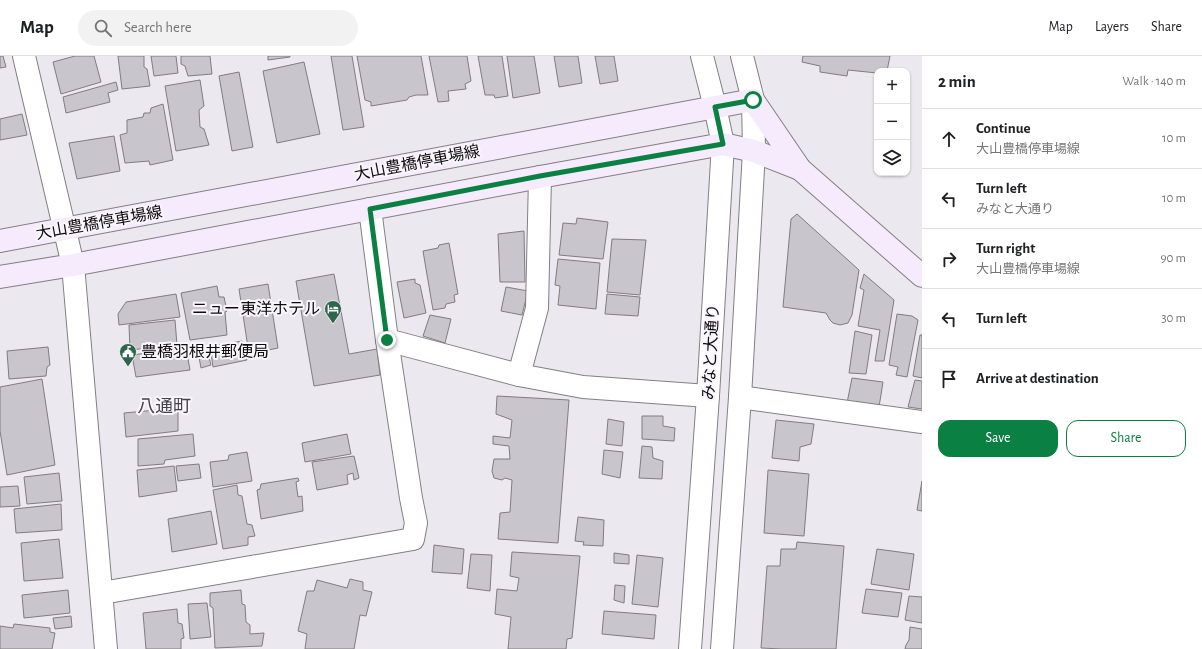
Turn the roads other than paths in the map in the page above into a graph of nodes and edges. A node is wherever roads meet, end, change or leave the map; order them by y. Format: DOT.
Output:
graph roads {
  1 [pos="24,56"];
  2 [pos="702,56"];
  3 [pos="742,56"];
  4 [pos="753,100"];
  5 [pos="715,107"];
  6 [pos="723,144"];
  7 [pos="754,151"];
  8 [pos="800,169"];
  9 [pos="540,176"];
  10 [pos="370,209"];
  11 [pos="65,229"];
  12 [pos="0,241"];
  13 [pos="73,265"];
  14 [pos="922,276"];
  15 [pos="0,277"];
  16 [pos="387,340"];
  17 [pos="520,375"];
  18 [pos="708,396"];
  19 [pos="740,397"];
  20 [pos="922,422"];
  21 [pos="102,593"];
  22 [pos="106,649"];
  23 [pos="690,649"];
  24 [pos="722,649"];
  1 -- 11 [label="street"];
  2 -- 5 [label="street, みなと大通り"];
  3 -- 4 [label="street, みなと大通り"];
  4 -- 5 [label="main road, 大山豊橋停車場線"];
  4 -- 7 [label="street, みなと大通り"];
  4 -- 8 [label="main road"];
  5 -- 6 [label="street, みなと大通り"];
  5 -- 11 [label="main road, 大山豊橋停車場線"];
  6 -- 7 [label="main road"];
  6 -- 9 [label="main road"];
  6 -- 18 [label="street, みなと大通り"];
  7 -- 8 [label="main road"];
  7 -- 19 [label="street, みなと大通り"];
  8 -- 14 [label="main road"];
  9 -- 10 [label="main road"];
  9 -- 17 [label="street"];
  10 -- 13 [label="main road"];
  10 -- 16 [label="street"];
  11 -- 12 [label="main road, 大山豊橋停車場線"];
  11 -- 13 [label="street"];
  13 -- 15 [label="main road"];
  13 -- 21 [label="street"];
  16 -- 17 [label="street"];
  16 -- 21 [label="street"];
  17 -- 18 [label="street"];
  18 -- 23 [label="street, みなと大通り"];
  19 -- 20 [label="street"];
  19 -- 24 [label="street, みなと大通り"];
  21 -- 22 [label="street"];
}
